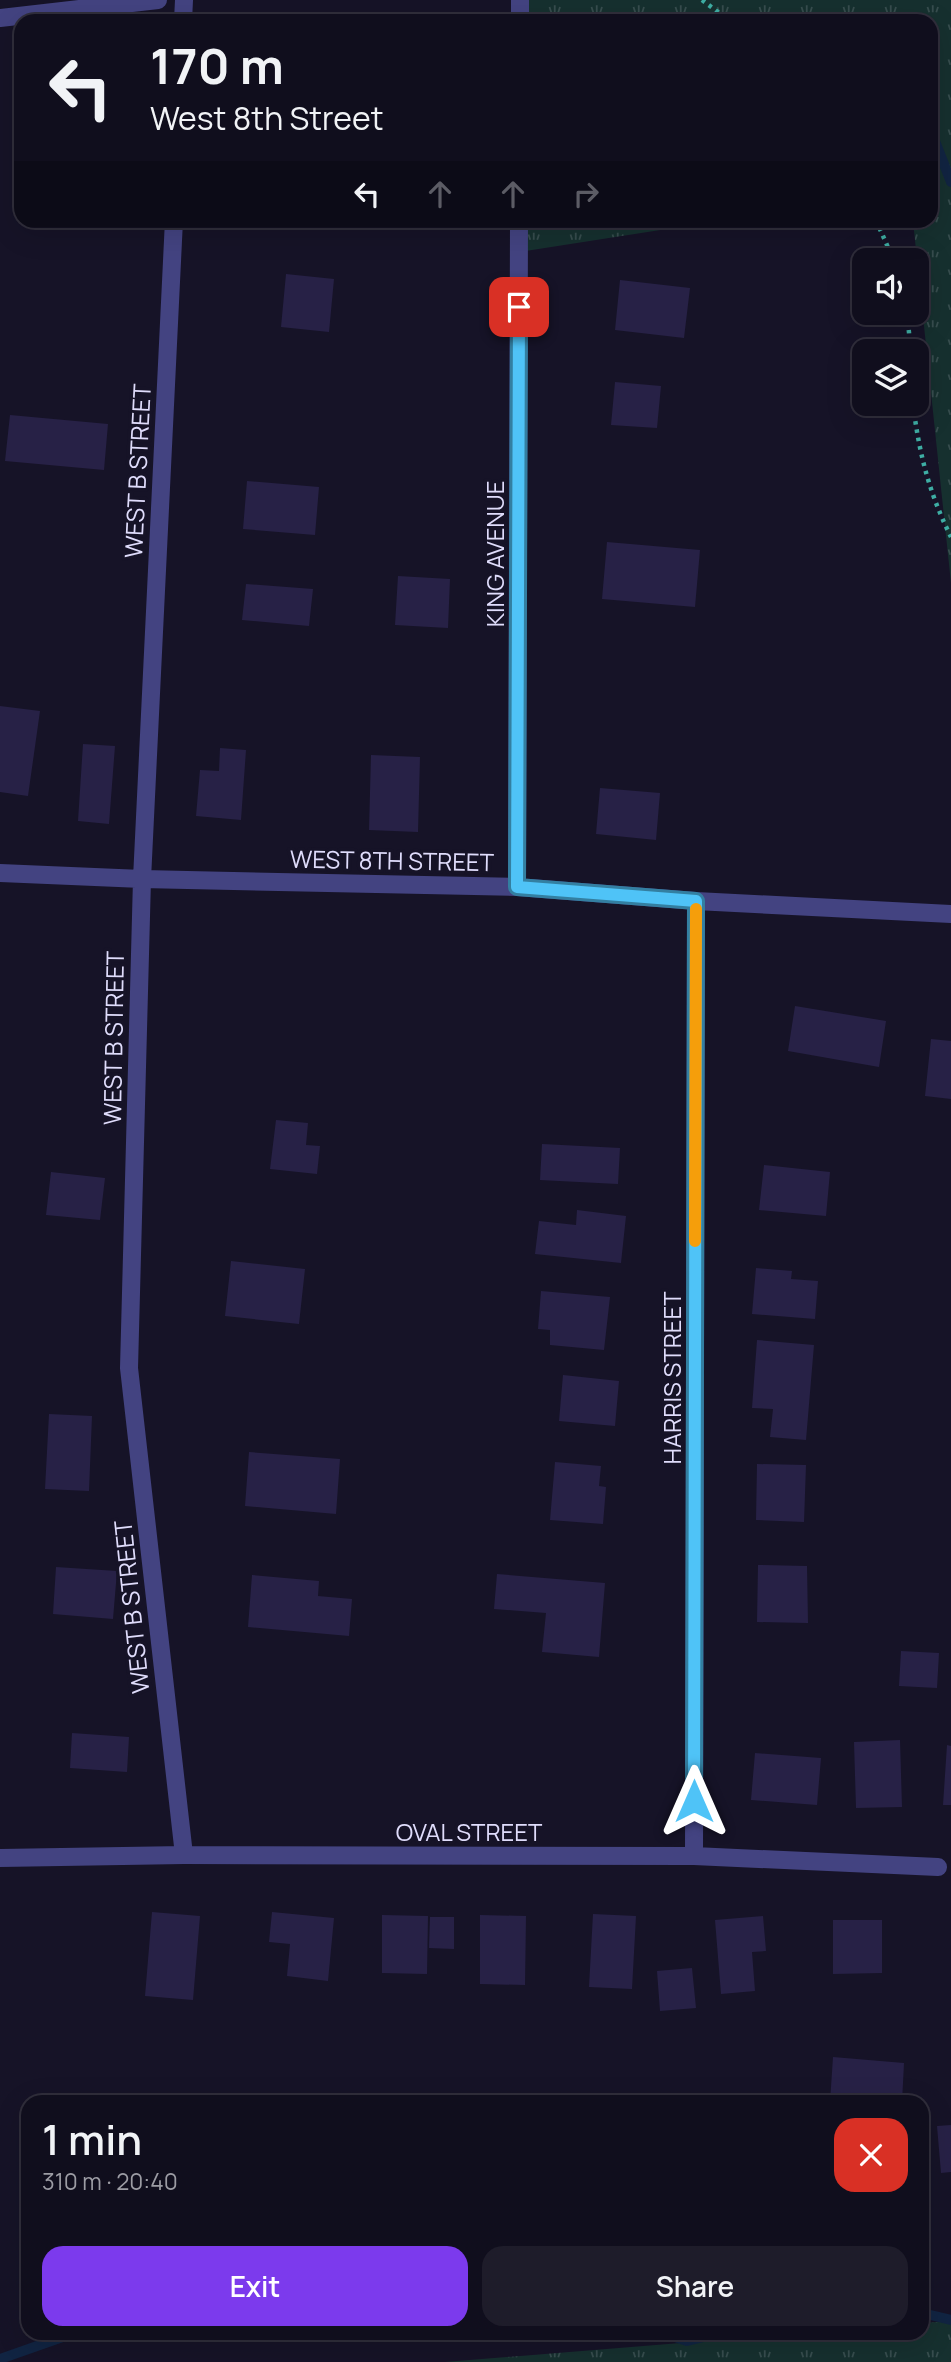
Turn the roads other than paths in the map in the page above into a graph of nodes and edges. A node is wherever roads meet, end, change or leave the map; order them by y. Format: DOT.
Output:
graph roads {
  1 [pos="158,0"];
  2 [pos="35,14"];
  3 [pos="174,228"];
  4 [pos="519,228"];
  5 [pos="0,873"];
  6 [pos="142,879"];
  7 [pos="517,887"];
  8 [pos="696,901"];
  9 [pos="951,914"];
  10 [pos="184,1855"];
  11 [pos="694,1856"];
  12 [pos="0,1858"];
  13 [pos="937,1867"];
  1 -- 2 [label="street"];
  3 -- 6 [label="street, WEST B STREET"];
  4 -- 7 [label="street, KING AVENUE"];
  5 -- 6 [label="street, WEST 8TH STREET"];
  6 -- 7 [label="street, WEST 8TH STREET"];
  6 -- 10 [label="street, WEST B STREET"];
  7 -- 8 [label="street, WEST 8TH STREET"];
  8 -- 9 [label="street, WEST 8TH STREET"];
  8 -- 11 [label="street, HARRIS STREET"];
  10 -- 11 [label="street, OVAL STREET"];
  10 -- 12 [label="street, OVAL STREET"];
  11 -- 13 [label="street, OVAL STREET"];
}
